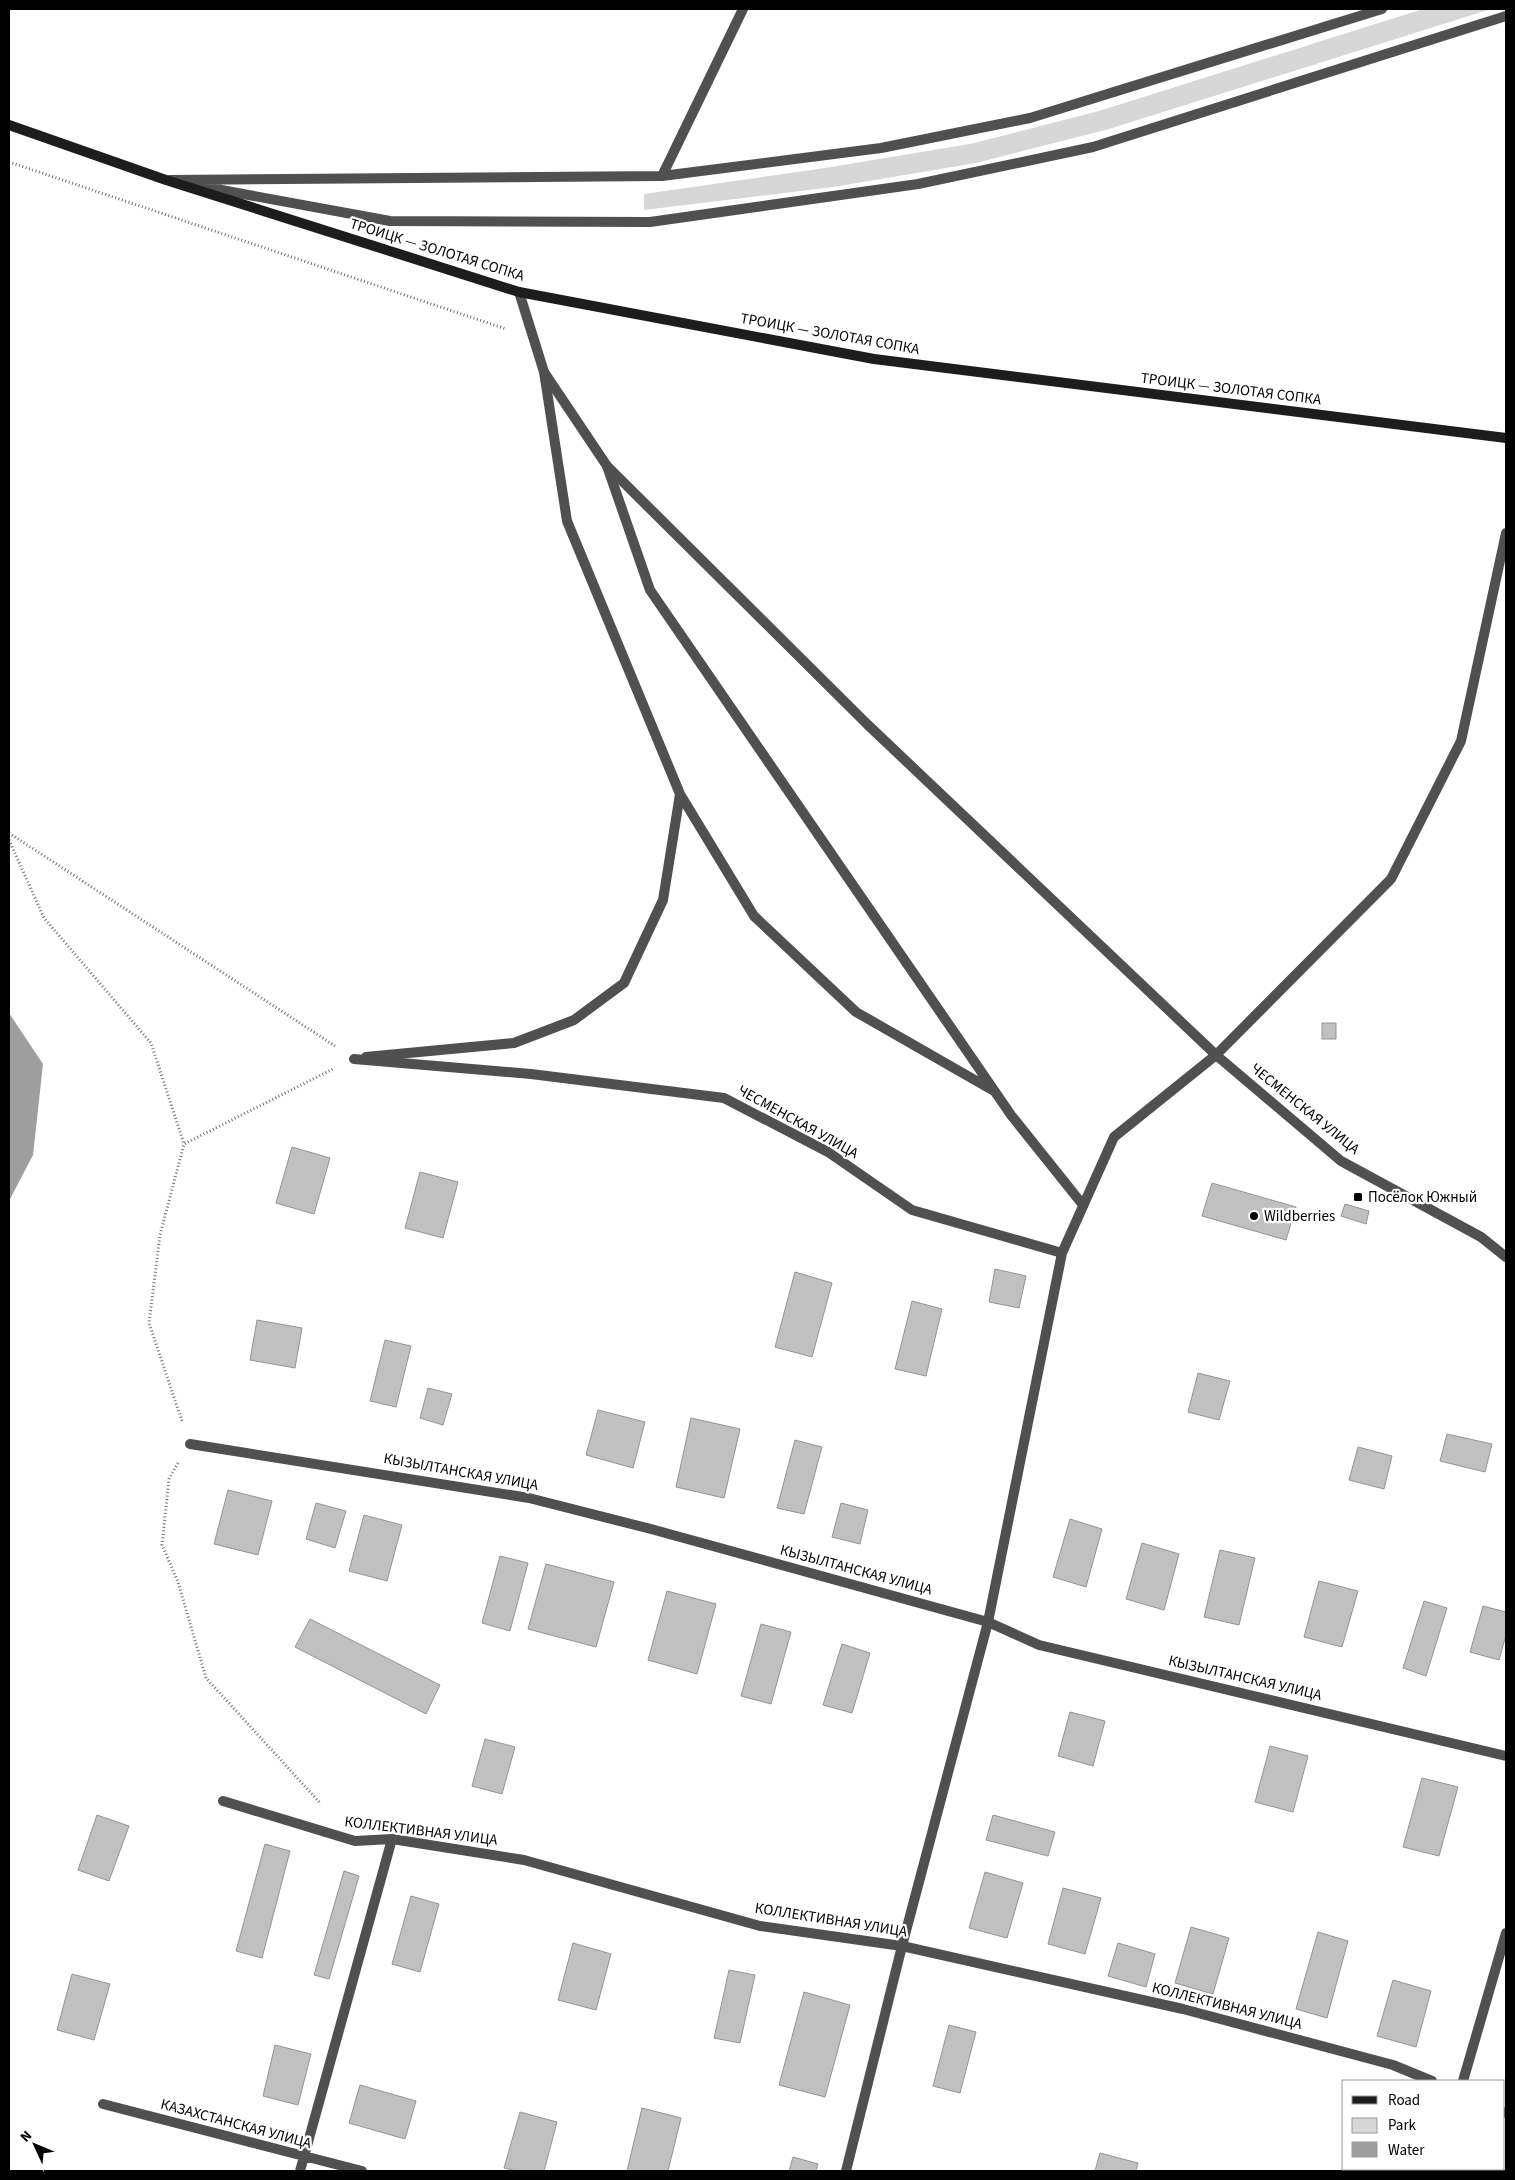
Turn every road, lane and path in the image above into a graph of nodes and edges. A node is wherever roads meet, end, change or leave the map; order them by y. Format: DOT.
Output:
graph roads {
  1 [pos="743,9"];
  2 [pos="1382,9"];
  3 [pos="1506,16"];
  4 [pos="9,125"];
  5 [pos="9,162"];
  6 [pos="662,176"];
  7 [pos="166,180"];
  8 [pos="519,292"];
  9 [pos="533,338"];
  10 [pos="544,372"];
  11 [pos="1506,438"];
  12 [pos="607,466"];
  13 [pos="1506,533"];
  14 [pos="680,794"];
  15 [pos="9,833"];
  16 [pos="9,840"];
  17 [pos="1216,1055"];
  18 [pos="354,1059"];
  19 [pos="994,1091"];
  20 [pos="184,1144"];
  21 [pos="1084,1205"];
  22 [pos="1062,1253"];
  23 [pos="1506,1257"];
  24 [pos="190,1444"];
  25 [pos="988,1622"];
  26 [pos="1506,1756"];
  27 [pos="223,1801"];
  28 [pos="322,1805"];
  29 [pos="392,1840"];
  30 [pos="1506,1933"];
  31 [pos="902,1946"];
  32 [pos="1430,2080"];
  33 [pos="1463,2080"];
  34 [pos="103,2104"];
  35 [pos="304,2157"];
  36 [pos="300,2171"];
  37 [pos="362,2171"];
  38 [pos="846,2171"];
  1 -- 6 [label="street"];
  2 -- 6 [label="street"];
  3 -- 7 [label="street"];
  4 -- 7 [label="street, ТРОИЦК — ЗОЛОТАЯ СОПКА"];
  5 -- 9 [label="path"];
  6 -- 7 [label="street"];
  7 -- 8 [label="street, ТРОИЦК — ЗОЛОТАЯ СОПКА"];
  8 -- 9 [label="street"];
  8 -- 11 [label="street, ТРОИЦК — ЗОЛОТАЯ СОПКА"];
  9 -- 10 [label="street"];
  10 -- 12 [label="street"];
  10 -- 14 [label="street"];
  12 -- 17 [label="street, ЧЕСМЕНСКАЯ УЛИЦА"];
  12 -- 19 [label="street"];
  13 -- 17 [label="street"];
  14 -- 18 [label="street"];
  14 -- 19 [label="street"];
  15 -- 18 [label="path"];
  16 -- 20 [label="path"];
  17 -- 21 [label="street"];
  17 -- 23 [label="street, ЧЕСМЕНСКАЯ УЛИЦА"];
  18 -- 20 [label="path"];
  18 -- 22 [label="street, ЧЕСМЕНСКАЯ УЛИЦА"];
  19 -- 21 [label="street"];
  20 -- 24 [label="path"];
  21 -- 22 [label="street"];
  22 -- 25 [label="street"];
  24 -- 25 [label="street, КЫЗЫЛТАНСКАЯ УЛИЦА"];
  24 -- 28 [label="path"];
  25 -- 26 [label="street, КЫЗЫЛТАНСКАЯ УЛИЦА"];
  25 -- 31 [label="street"];
  27 -- 29 [label="street, КОЛЛЕКТИВНАЯ УЛИЦА"];
  29 -- 31 [label="street, КОЛЛЕКТИВНАЯ УЛИЦА"];
  29 -- 35 [label="street"];
  30 -- 33 [label="street"];
  31 -- 32 [label="street, КОЛЛЕКТИВНАЯ УЛИЦА"];
  31 -- 38 [label="street"];
  34 -- 35 [label="street, КАЗАХСТАНСКАЯ УЛИЦА"];
  35 -- 36 [label="street"];
  35 -- 37 [label="street, КАЗАХСТАНСКАЯ УЛИЦА"];
}
